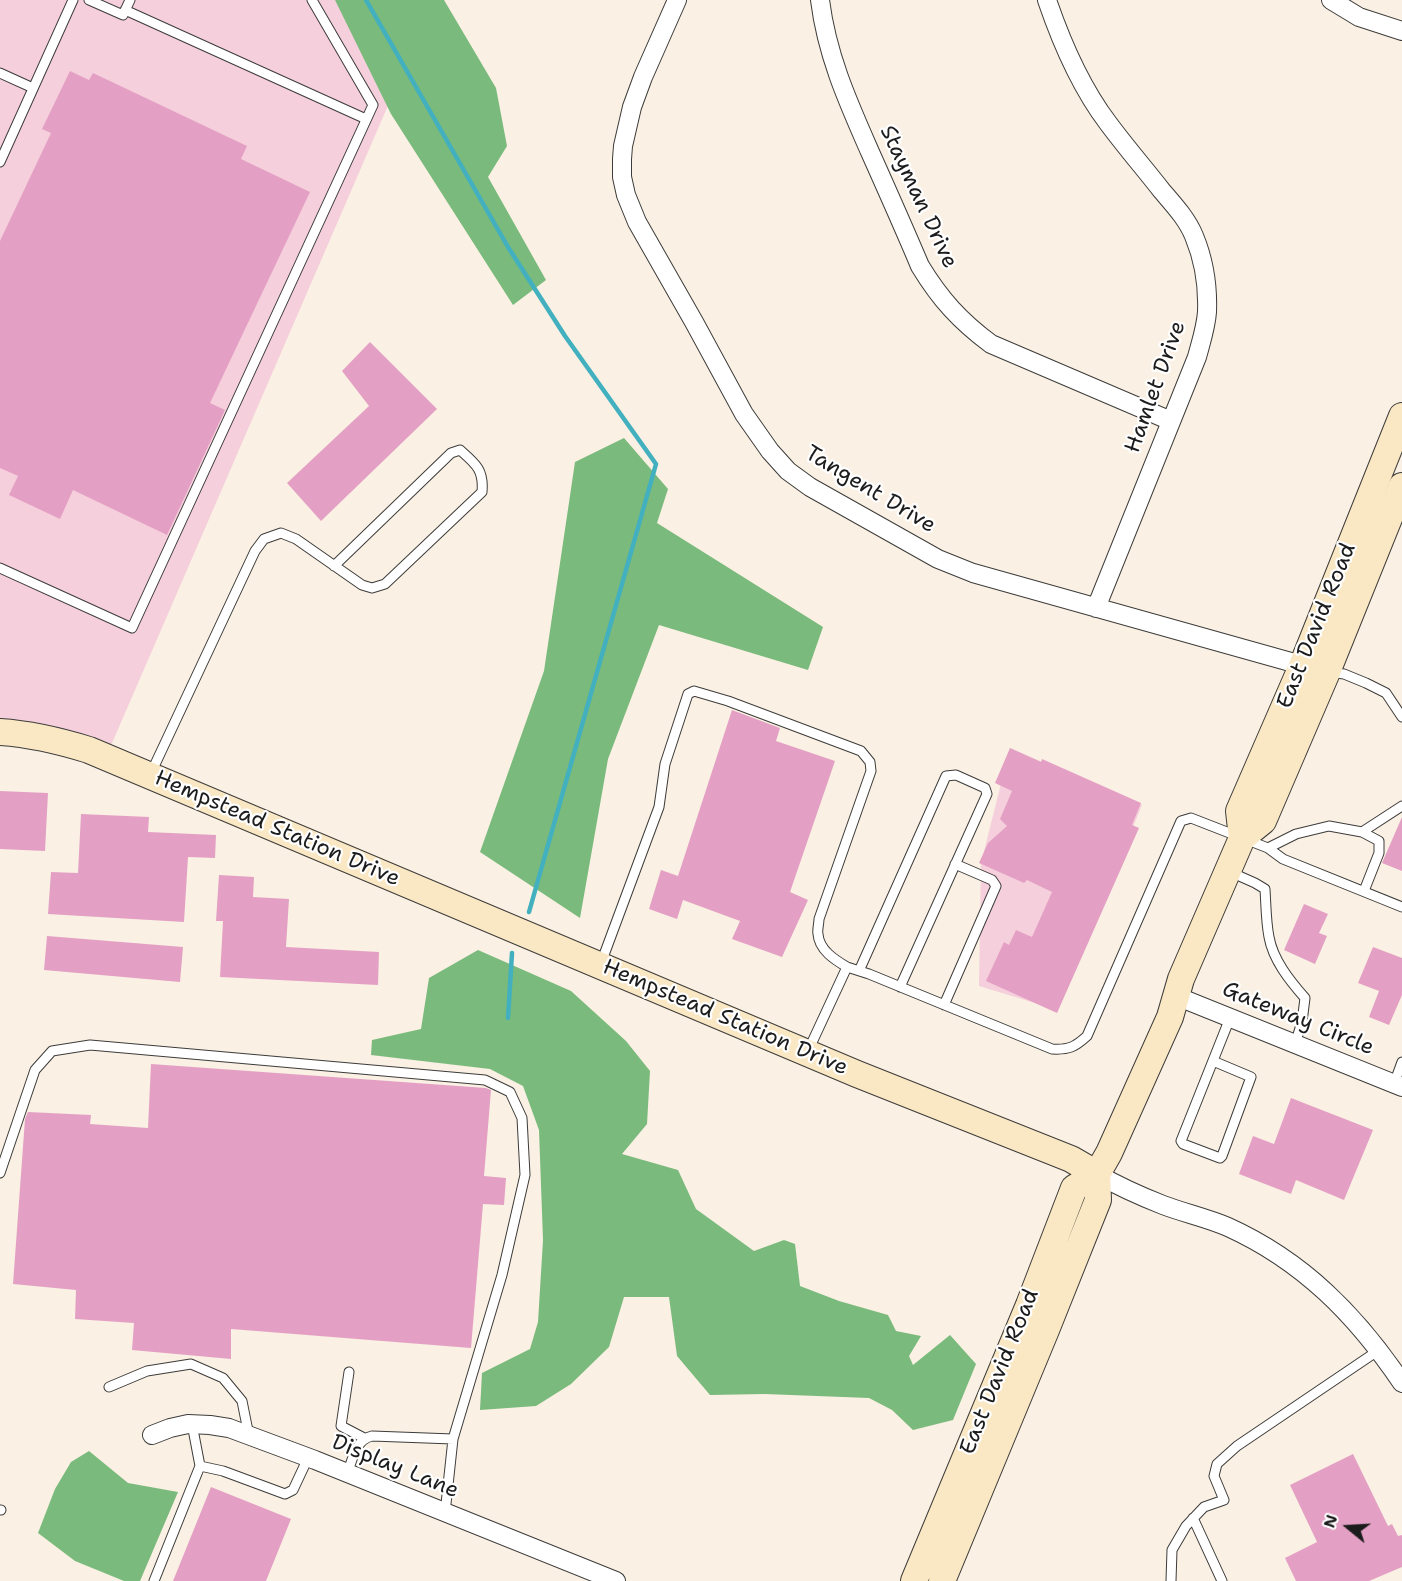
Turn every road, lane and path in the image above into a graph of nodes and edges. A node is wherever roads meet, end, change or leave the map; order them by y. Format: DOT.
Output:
graph roads {
  1 [pos="73,0"];
  2 [pos="89,0"];
  3 [pos="130,0"];
  4 [pos="312,0"];
  5 [pos="677,0"];
  6 [pos="820,0"];
  7 [pos="1047,0"];
  8 [pos="1331,0"];
  9 [pos="126,10"];
  10 [pos="1402,31"];
  11 [pos="0,74"];
  12 [pos="33,88"];
  13 [pos="366,119"];
  14 [pos="0,162"];
  15 [pos="1402,416"];
  16 [pos="1171,421"];
  17 [pos="1402,486"];
  18 [pos="1364,512"];
  19 [pos="1395,523"];
  20 [pos="334,566"];
  21 [pos="0,568"];
  22 [pos="1096,608"];
  23 [pos="1302,666"];
  24 [pos="1327,672"];
  25 [pos="1402,717"];
  26 [pos="0,732"];
  27 [pos="150,776"];
  28 [pos="1402,806"];
  29 [pos="1362,832"];
  30 [pos="1242,838"];
  31 [pos="1268,848"];
  32 [pos="955,864"];
  33 [pos="1227,871"];
  34 [pos="1364,891"];
  35 [pos="1402,907"];
  36 [pos="600,965"];
  37 [pos="847,967"];
  38 [pos="860,971"];
  39 [pos="900,987"];
  40 [pos="1176,996"];
  41 [pos="944,1005"];
  42 [pos="1230,1018"];
  43 [pos="1295,1044"];
  44 [pos="807,1053"];
  45 [pos="1213,1061"];
  46 [pos="1402,1062"];
  47 [pos="1398,1085"];
  48 [pos="0,1173"];
  49 [pos="1097,1174"];
  50 [pos="1380,1350"];
  51 [pos="349,1372"];
  52 [pos="1402,1383"];
  53 [pos="109,1387"];
  54 [pos="192,1424"];
  55 [pos="152,1435"];
  56 [pos="249,1436"];
  57 [pos="364,1438"];
  58 [pos="453,1438"];
  59 [pos="308,1458"];
  60 [pos="200,1466"];
  61 [pos="347,1473"];
  62 [pos="445,1513"];
  63 [pos="1193,1518"];
  64 [pos="154,1581"];
  65 [pos="616,1581"];
  66 [pos="914,1581"];
  67 [pos="942,1581"];
  68 [pos="1171,1581"];
  69 [pos="1221,1581"];
  1 -- 12 [label="lane"];
  2 -- 9 [label="lane"];
  3 -- 9 [label="lane"];
  4 -- 13 [label="lane"];
  5 -- 22 [label="street, Tangent Drive"];
  6 -- 16 [label="street, Stayman Drive"];
  7 -- 16 [label="street, Hamlet Drive"];
  8 -- 10 [label="street"];
  9 -- 13 [label="lane"];
  11 -- 12 [label="lane"];
  12 -- 14 [label="lane"];
  13 -- 21 [label="lane"];
  15 -- 18 [label="street, East David Road"];
  16 -- 22 [label="street, Hamlet Drive"];
  17 -- 19 [label="street, East David Road"];
  18 -- 19 [label="street"];
  18 -- 23 [label="street, East David Road"];
  19 -- 24 [label="street, East David Road"];
  20 -- 20 [label="lane"];
  20 -- 27 [label="lane"];
  22 -- 23 [label="street, Tangent Drive"];
  23 -- 24 [label="street, Tangent Drive"];
  23 -- 30 [label="street, East David Road"];
  24 -- 25 [label="lane"];
  24 -- 30 [label="street, East David Road"];
  26 -- 27 [label="street, Hempstead Station Drive"];
  27 -- 36 [label="street, Hempstead Station Drive"];
  28 -- 29 [label="lane"];
  29 -- 31 [label="lane"];
  29 -- 34 [label="lane"];
  30 -- 31 [label="lane"];
  30 -- 33 [label="street, East David Road"];
  30 -- 41 [label="lane"];
  31 -- 34 [label="lane"];
  32 -- 38 [label="lane"];
  32 -- 39 [label="lane"];
  32 -- 41 [label="lane"];
  33 -- 40 [label="street, East David Road"];
  33 -- 43 [label="lane"];
  34 -- 35 [label="lane"];
  36 -- 37 [label="lane"];
  36 -- 44 [label="street, Hempstead Station Drive"];
  37 -- 38 [label="lane"];
  37 -- 44 [label="lane"];
  38 -- 39 [label="lane"];
  39 -- 41 [label="lane"];
  40 -- 42 [label="street, Gateway Circle"];
  40 -- 49 [label="street, East David Road"];
  42 -- 43 [label="street, Gateway Circle"];
  42 -- 45 [label="lane"];
  43 -- 47 [label="street, Gateway Circle"];
  44 -- 49 [label="street, Hempstead Station Drive"];
  45 -- 45 [label="lane"];
  46 -- 47 [label="lane"];
  48 -- 58 [label="lane"];
  49 -- 50 [label="street, Hempstead Station Drive"];
  49 -- 66 [label="street, East David Road"];
  49 -- 67 [label="street, East David Road"];
  50 -- 52 [label="street, Hempstead Station Drive"];
  50 -- 63 [label="lane"];
  51 -- 57 [label="lane"];
  53 -- 56 [label="lane"];
  54 -- 55 [label="street, Display Lane"];
  54 -- 56 [label="street, Display Lane"];
  54 -- 60 [label="lane"];
  56 -- 59 [label="street, Display Lane"];
  57 -- 58 [label="lane"];
  57 -- 61 [label="lane"];
  58 -- 62 [label="lane"];
  59 -- 60 [label="lane"];
  59 -- 61 [label="street, Display Lane"];
  60 -- 64 [label="lane"];
  61 -- 62 [label="street, Display Lane"];
  62 -- 65 [label="street, Display Lane"];
  63 -- 68 [label="lane"];
  63 -- 69 [label="lane"];
}
